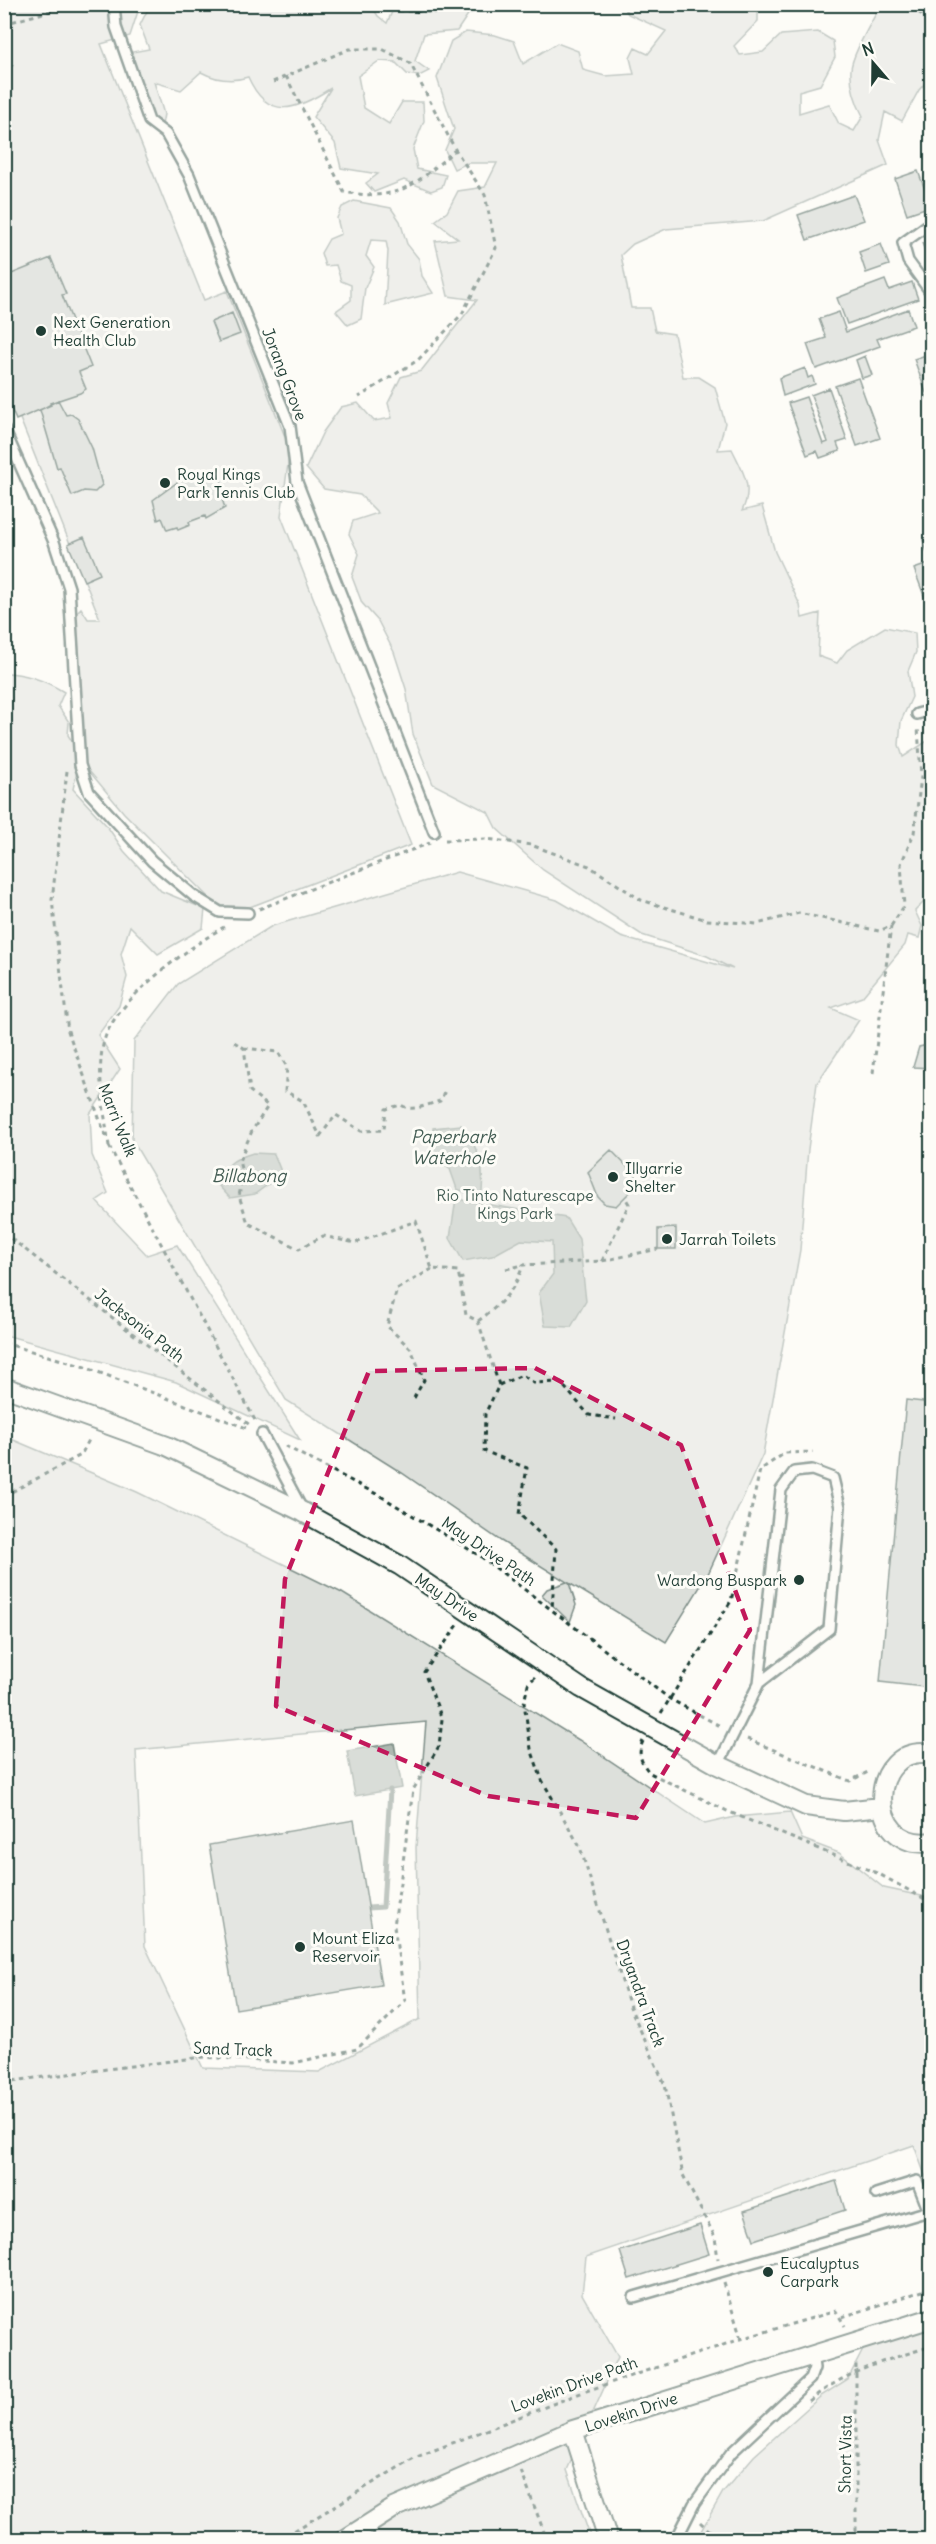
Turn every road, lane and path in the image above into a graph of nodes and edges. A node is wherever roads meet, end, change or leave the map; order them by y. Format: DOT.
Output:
graph roads {
  1 [pos="75,4"];
  2 [pos="114,4"];
  3 [pos="245,4"];
  4 [pos="590,4"];
  5 [pos="903,4"];
  6 [pos="932,20"];
  7 [pos="4,24"];
  8 [pos="286,76"];
  9 [pos="273,82"];
  10 [pos="455,149"];
  11 [pos="932,222"];
  12 [pos="932,294"];
  13 [pos="359,397"];
  14 [pos="4,429"];
  15 [pos="932,710"];
  16 [pos="917,714"];
  17 [pos="68,766"];
  18 [pos="434,832"];
  19 [pos="248,913"];
  20 [pos="891,926"];
  21 [pos="234,1042"];
  22 [pos="244,1048"];
  23 [pos="873,1073"];
  24 [pos="444,1090"];
  25 [pos="109,1146"];
  26 [pos="625,1197"];
  27 [pos="4,1233"];
  28 [pos="658,1249"];
  29 [pos="602,1261"];
  30 [pos="523,1265"];
  31 [pos="432,1269"];
  32 [pos="506,1269"];
  33 [pos="467,1277"];
  34 [pos="459,1279"];
  35 [pos="478,1321"];
  36 [pos="4,1343"];
  37 [pos="499,1385"];
  38 [pos="4,1387"];
  39 [pos="414,1398"];
  40 [pos="616,1419"];
  41 [pos="99,1422"];
  42 [pos="262,1434"];
  43 [pos="813,1452"];
  44 [pos="4,1496"];
  45 [pos="303,1512"];
  46 [pos="552,1609"];
  47 [pos="468,1612"];
  48 [pos="547,1664"];
  49 [pos="759,1683"];
  50 [pos="670,1700"];
  51 [pos="651,1729"];
  52 [pos="734,1733"];
  53 [pos="932,1754"];
  54 [pos="718,1765"];
  55 [pos="872,1770"];
  56 [pos="881,1807"];
  57 [pos="932,1842"];
  58 [pos="932,1903"];
  59 [pos="4,2082"];
  60 [pos="876,2194"];
  61 [pos="930,2215"];
  62 [pos="720,2271"];
  63 [pos="932,2288"];
  64 [pos="634,2297"];
  65 [pos="842,2318"];
  66 [pos="932,2318"];
  67 [pos="741,2339"];
  68 [pos="852,2341"];
  69 [pos="932,2346"];
  70 [pos="812,2354"];
  71 [pos="858,2369"];
  72 [pos="801,2408"];
  73 [pos="573,2430"];
  74 [pos="519,2467"];
  75 [pos="705,2513"];
  76 [pos="700,2522"];
  77 [pos="695,2531"];
  78 [pos="279,2540"];
  79 [pos="344,2540"];
  80 [pos="547,2540"];
  81 [pos="608,2540"];
  82 [pos="676,2540"];
  83 [pos="720,2540"];
  84 [pos="856,2540"];
  1 -- 7 [label="path"];
  2 -- 18 [label="lane, Jorang Grove"];
  3 -- 4 [label="path"];
  5 -- 6 [label="path"];
  8 -- 9 [label="path"];
  8 -- 10 [label="path"];
  8 -- 10 [label="path"];
  10 -- 13 [label="path"];
  11 -- 12 [label="lane"];
  14 -- 19 [label="lane"];
  15 -- 16 [label="lane"];
  16 -- 20 [label="path"];
  17 -- 25 [label="path, Marri Walk"];
  19 -- 20 [label="path"];
  19 -- 25 [label="path"];
  20 -- 23 [label="path"];
  21 -- 22 [label="path"];
  22 -- 24 [label="path"];
  22 -- 31 [label="path"];
  25 -- 42 [label="path, Marri Walk"];
  26 -- 29 [label="path"];
  27 -- 42 [label="path, Jacksonia Path"];
  28 -- 29 [label="path"];
  29 -- 30 [label="path"];
  30 -- 32 [label="path"];
  30 -- 35 [label="path"];
  31 -- 34 [label="path"];
  31 -- 39 [label="path"];
  33 -- 34 [label="path"];
  34 -- 35 [label="path"];
  35 -- 37 [label="path"];
  36 -- 42 [label="path, May Drive Path"];
  37 -- 40 [label="path"];
  37 -- 46 [label="path"];
  38 -- 41 [label="street, May Drive"];
  41 -- 44 [label="path"];
  41 -- 45 [label="street, May Drive"];
  42 -- 45 [label="lane"];
  42 -- 46 [label="path, May Drive Path"];
  43 -- 50 [label="path"];
  45 -- 47 [label="street, May Drive"];
  46 -- 50 [label="path, May Drive Path"];
  47 -- 48 [label="street, May Drive"];
  47 -- 59 [label="path, Sand Track"];
  48 -- 51 [label="street, May Drive"];
  48 -- 62 [label="path, Dryandra Track"];
  49 -- 49 [label="lane"];
  49 -- 52 [label="lane"];
  50 -- 51 [label="path"];
  50 -- 52 [label="path, May Drive Path"];
  51 -- 54 [label="street, May Drive"];
  51 -- 58 [label="path"];
  52 -- 54 [label="lane"];
  52 -- 55 [label="path, May Drive Path"];
  53 -- 56 [label="street"];
  54 -- 56 [label="street, May Drive"];
  56 -- 57 [label="street"];
  60 -- 61 [label="lane"];
  61 -- 62 [label="lane"];
  62 -- 64 [label="lane"];
  62 -- 67 [label="path, Dryandra Track"];
  63 -- 65 [label="path"];
  65 -- 67 [label="path, Lovekin Drive Path"];
  65 -- 68 [label="path"];
  66 -- 68 [label="street, Lovekin Drive"];
  67 -- 78 [label="path, Lovekin Drive Path"];
  68 -- 70 [label="street, Lovekin Drive"];
  68 -- 71 [label="path"];
  69 -- 71 [label="path"];
  70 -- 73 [label="street, Lovekin Drive"];
  70 -- 82 [label="lane"];
  71 -- 72 [label="path"];
  71 -- 84 [label="path, Short Vista"];
  73 -- 79 [label="street, Lovekin Drive"];
  73 -- 81 [label="street"];
  74 -- 80 [label="path"];
  75 -- 76 [label="path"];
  76 -- 77 [label="path"];
  76 -- 83 [label="path"];
}
